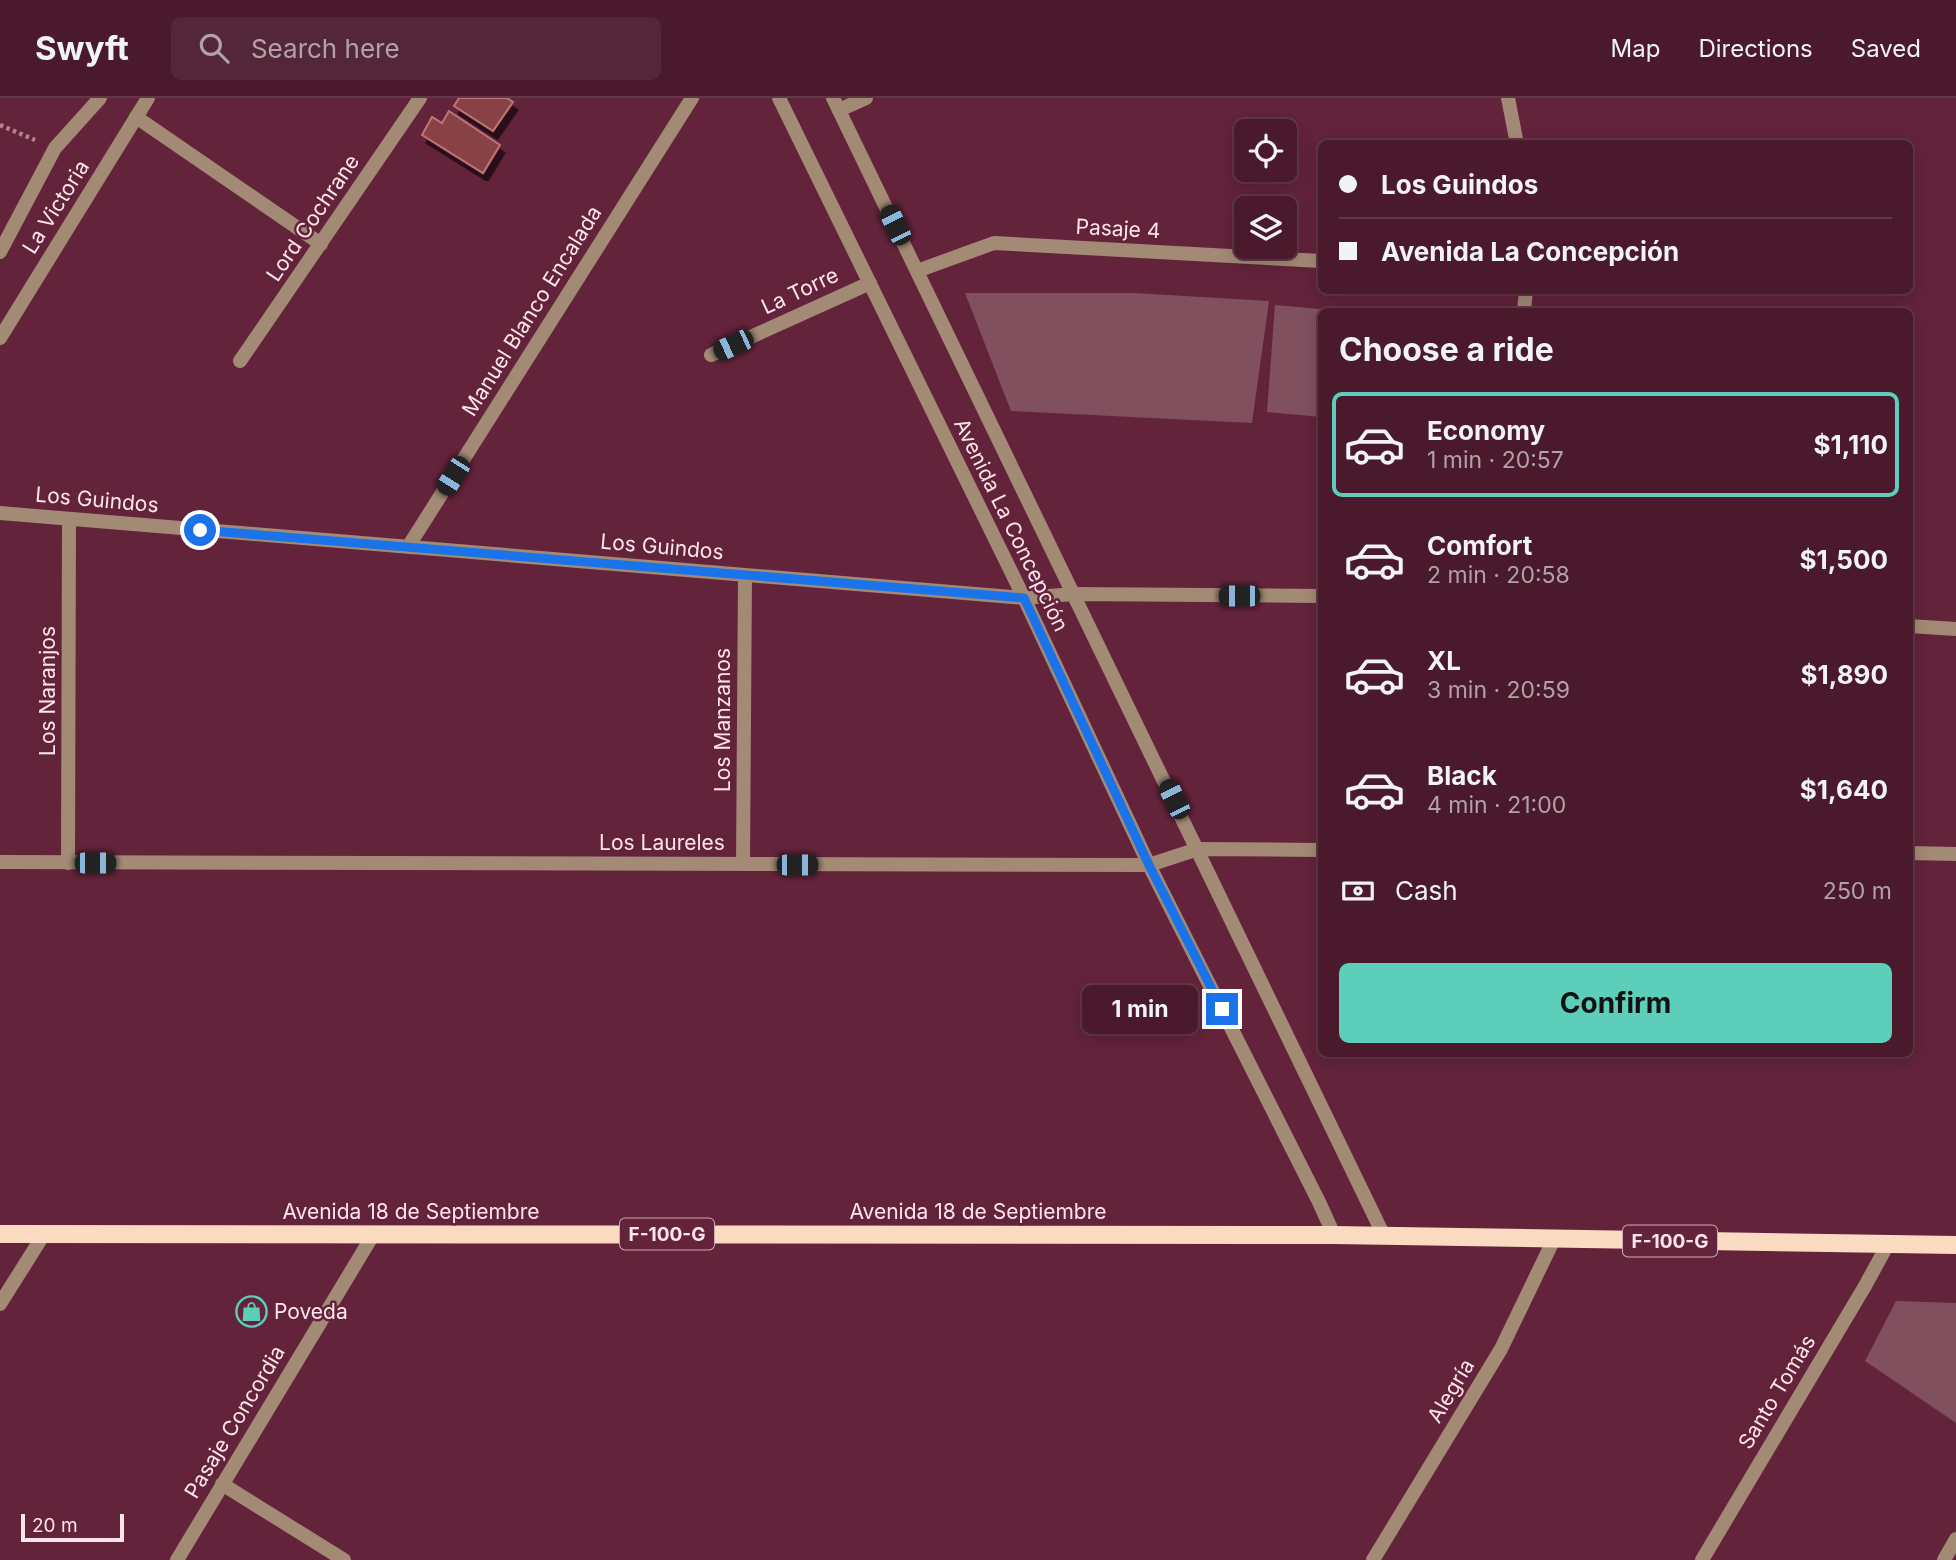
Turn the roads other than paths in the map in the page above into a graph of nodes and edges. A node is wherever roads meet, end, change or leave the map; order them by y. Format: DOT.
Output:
graph roads {
  1 [pos="100,98"];
  2 [pos="148,98"];
  3 [pos="420,98"];
  4 [pos="692,98"];
  5 [pos="779,98"];
  6 [pos="866,98"];
  7 [pos="1508,98"];
  8 [pos="836,104"];
  9 [pos="136,117"];
  10 [pos="1516,140"];
  11 [pos="321,244"];
  12 [pos="0,252"];
  13 [pos="1318,261"];
  14 [pos="917,271"];
  15 [pos="870,283"];
  16 [pos="0,338"];
  17 [pos="711,355"];
  18 [pos="240,362"];
  19 [pos="0,513"];
  20 [pos="69,519"];
  21 [pos="408,547"];
  22 [pos="745,575"];
  23 [pos="1074,594"];
  24 [pos="1318,596"];
  25 [pos="1024,598"];
  26 [pos="1913,625"];
  27 [pos="1956,629"];
  28 [pos="1198,849"];
  29 [pos="1318,850"];
  30 [pos="1913,853"];
  31 [pos="1956,854"];
  32 [pos="0,862"];
  33 [pos="68,863"];
  34 [pos="743,864"];
  35 [pos="1149,865"];
  36 [pos="0,1234"];
  37 [pos="44,1234"];
  38 [pos="373,1234"];
  39 [pos="1334,1235"];
  40 [pos="1384,1236"];
  41 [pos="1554,1239"];
  42 [pos="1888,1244"];
  43 [pos="1956,1245"];
  44 [pos="0,1304"];
  45 [pos="222,1484"];
  46 [pos="1956,1539"];
  47 [pos="177,1560"];
  48 [pos="344,1560"];
  49 [pos="1373,1560"];
  50 [pos="1702,1560"];
  51 [pos="1944,1560"];
  1 -- 12 [label="street, La Victoria"];
  2 -- 9 [label="street, La Victoria"];
  3 -- 11 [label="street, Lord Cochrane"];
  4 -- 21 [label="street, Manuel Blanco Encalada"];
  5 -- 15 [label="street, Avenida La Concepción"];
  6 -- 8 [label="street"];
  7 -- 10 [label="street"];
  8 -- 14 [label="street, Avenida La Concepción"];
  9 -- 11 [label="street"];
  9 -- 16 [label="street, La Victoria"];
  11 -- 18 [label="street, Lord Cochrane"];
  13 -- 14 [label="street, Pasaje 4"];
  14 -- 23 [label="street, Avenida La Concepción"];
  15 -- 17 [label="street, La Torre"];
  15 -- 25 [label="street, Avenida La Concepción"];
  19 -- 20 [label="street, Los Guindos"];
  20 -- 21 [label="street, Los Guindos"];
  20 -- 33 [label="street, Los Naranjos"];
  21 -- 22 [label="street, Los Guindos"];
  22 -- 25 [label="street, Los Guindos"];
  22 -- 34 [label="street, Los Manzanos"];
  23 -- 24 [label="street, Los Guindos"];
  23 -- 25 [label="street, Los Guindos"];
  23 -- 28 [label="street, Avenida La Concepción"];
  25 -- 35 [label="street, Avenida La Concepción"];
  26 -- 27 [label="street"];
  28 -- 29 [label="street, Los Laureles"];
  28 -- 35 [label="street, Los Laureles"];
  28 -- 40 [label="street, Avenida La Concepción"];
  30 -- 31 [label="street"];
  32 -- 33 [label="street, Los Laureles"];
  33 -- 34 [label="street, Los Laureles"];
  34 -- 35 [label="street, Los Laureles"];
  35 -- 39 [label="street, Avenida La Concepción"];
  36 -- 37 [label="main road, Avenida 18 de Septiembre / F-100-G"];
  37 -- 38 [label="main road, Avenida 18 de Septiembre / F-100-G"];
  37 -- 44 [label="street"];
  38 -- 39 [label="main road, Avenida 18 de Septiembre / F-100-G"];
  38 -- 45 [label="street, Pasaje Concordia"];
  39 -- 40 [label="main road, Avenida 18 de Septiembre / F-100-G"];
  40 -- 41 [label="main road, Avenida 18 de Septiembre / F-100-G"];
  41 -- 42 [label="main road, Avenida 18 de Septiembre / F-100-G"];
  41 -- 49 [label="street, Alegría"];
  42 -- 43 [label="main road, Avenida 18 de Septiembre / F-100-G"];
  42 -- 50 [label="street, Santo Tomás"];
  45 -- 47 [label="street, Pasaje Concordia"];
  45 -- 48 [label="street"];
  46 -- 51 [label="street"];
}
